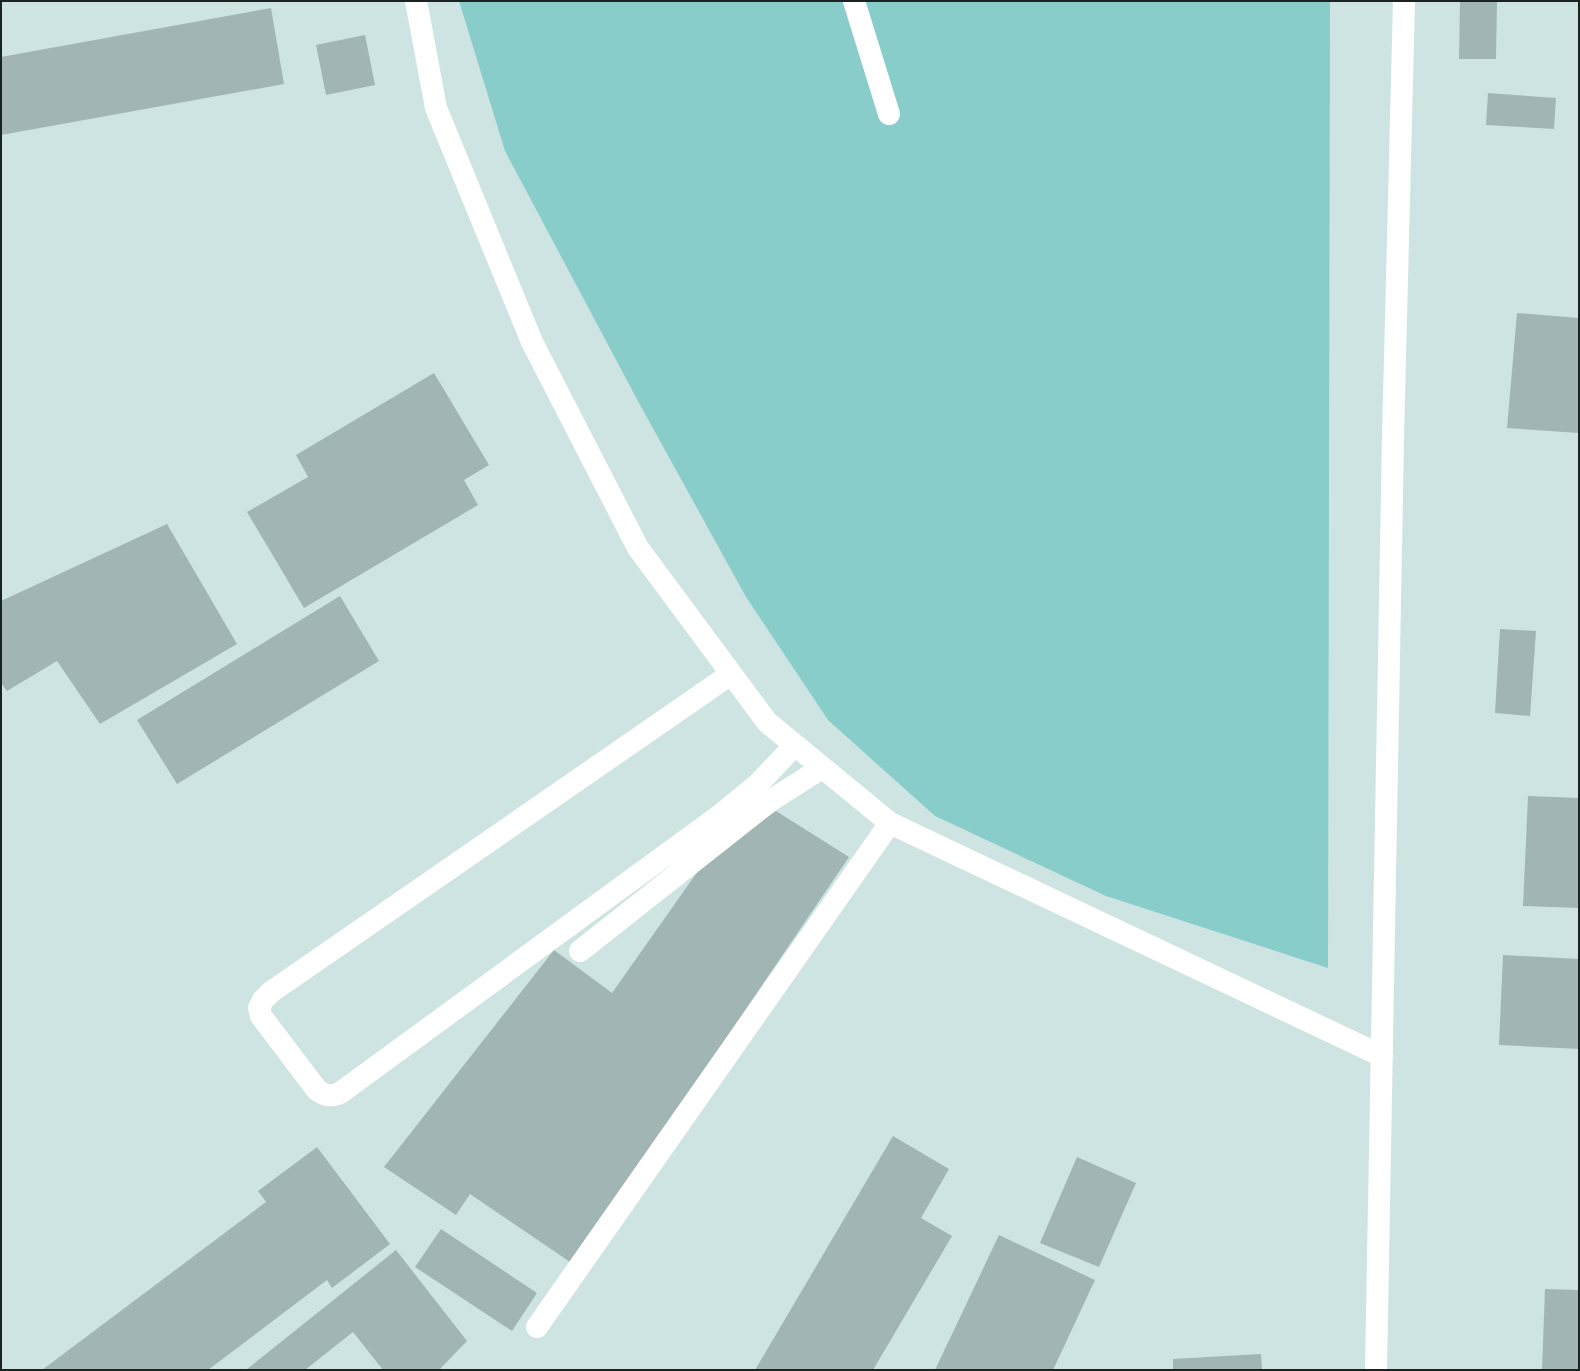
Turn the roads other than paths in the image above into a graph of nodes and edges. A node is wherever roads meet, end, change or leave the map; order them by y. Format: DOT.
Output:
graph roads {
  1 [pos="416,1"];
  2 [pos="854,1"];
  3 [pos="1404,1"];
  4 [pos="889,114"];
  5 [pos="731,674"];
  6 [pos="795,745"];
  7 [pos="822,768"];
  8 [pos="890,823"];
  9 [pos="580,951"];
  10 [pos="1382,1056"];
  11 [pos="537,1327"];
  12 [pos="1376,1370"];
  1 -- 5 [label="street"];
  2 -- 4 [label="street"];
  3 -- 10 [label="street"];
  5 -- 6 [label="street"];
  5 -- 6 [label="street"];
  6 -- 7 [label="street"];
  7 -- 8 [label="street"];
  7 -- 9 [label="street"];
  8 -- 10 [label="street"];
  8 -- 11 [label="street"];
  10 -- 12 [label="street"];
}
